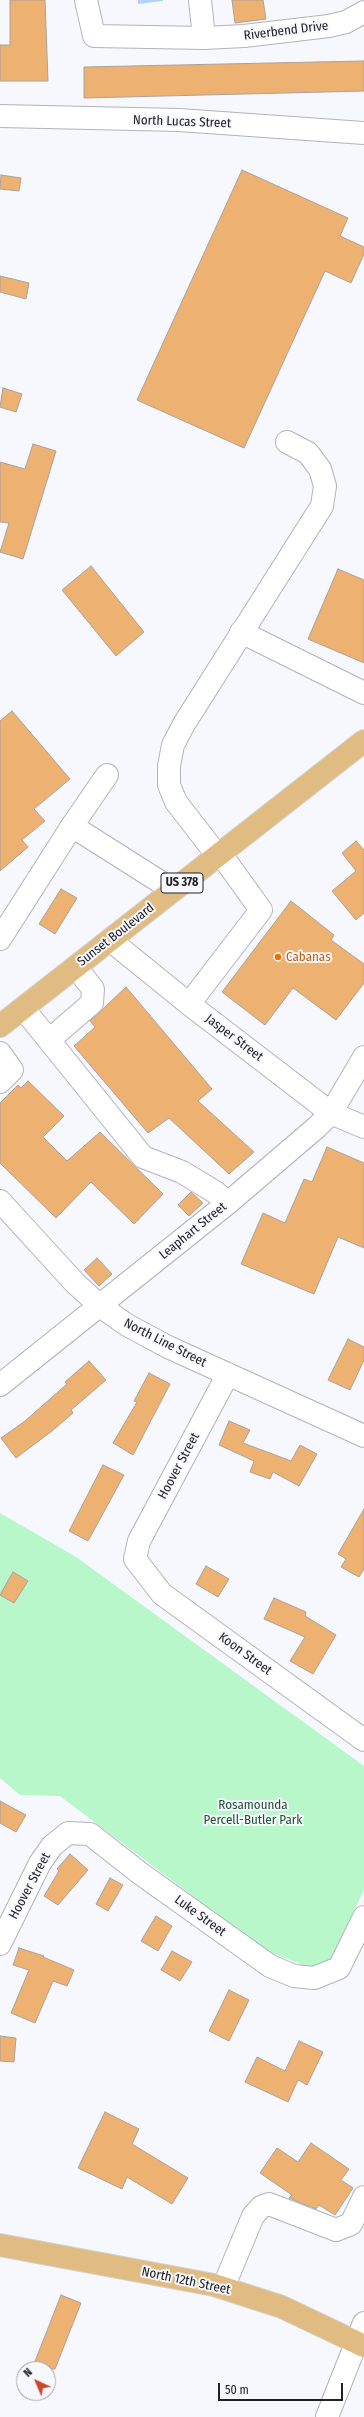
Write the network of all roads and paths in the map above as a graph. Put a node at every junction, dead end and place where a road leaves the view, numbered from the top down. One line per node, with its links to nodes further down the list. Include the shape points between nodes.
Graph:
1 (86, 0): 4 (street, Riverbend Drive, via 94,36)
2 (200, 0): 4 (street)
3 (364, 12): 4 (street, Riverbend Drive, via 346,22 329,26)
4 (204, 38)
5 (0, 116): 6 (street, North Lucas Street, via 179,120)
6 (364, 133)
7 (287, 442): 8 (street, via 308,453 320,468 325,486 322,506)
8 (241, 632): 9 (street); 13 (street, via 184,724 173,745 169,766 169,785 176,802)
9 (364, 693)
10 (364, 741): 13 (main road, Sunset Boulevard / US 378)
11 (107, 775): 12 (street)
12 (72, 826): 14 (street); 15 (street)
13 (219, 854): 14 (main road, Sunset Boulevard / US 378); 18 (street, via 261,910)
14 (173, 890): 16 (main road, Sunset Boulevard / US 378)
15 (0, 939)
16 (110, 940): 17 (main road, Sunset Boulevard / US 378); 18 (street, Jasper Street)
17 (76, 967): 19 (main road, Sunset Boulevard / US 378); 21 (street, via 93,989 92,1003)
18 (189, 1004): 25 (street, Jasper Street)
19 (23, 1008): 20 (main road, Sunset Boulevard / US 378); 21 (street)
20 (0, 1026)
21 (49, 1040): 28 (street, via 143,1157 182,1172 216,1192)
22 (0, 1053): 24 (street, via 12,1070)
23 (364, 1057): 25 (street, Leaphart Street)
24 (0, 1082)
25 (331, 1113): 26 (street, Jasper Street); 28 (street, Leaphart Street)
26 (364, 1127)
27 (0, 1201): 29 (street, North Line Street, via 75,1283)
28 (228, 1203): 29 (street, Leaphart Street)
29 (100, 1306): 30 (street, North Line Street, via 168,1347); 31 (street, Leaphart Street)
30 (228, 1374): 32 (street, North Line Street); 33 (street, Hoover Street, via 139,1541)
31 (0, 1385)
32 (364, 1436)
33 (135, 1559): 34 (street, Koon Street, via 162,1594)
34 (364, 1740)
35 (68, 1833): 36 (street, Luke Street, via 90,1834 141,1874 270,1966 294,1976 314,1978 339,1968); 37 (street, Hoover Street, via 52,1846 40,1863)
36 (364, 1917)
37 (0, 1944)
38 (364, 2197): 40 (street, via 351,2224 336,2230 269,2204 262,2207 253,2216)
39 (0, 2245): 40 (main road, North 12th Street)
40 (223, 2288): 41 (main road, North 12th Street)
41 (361, 2337): 42 (street)
42 (327, 2417)

